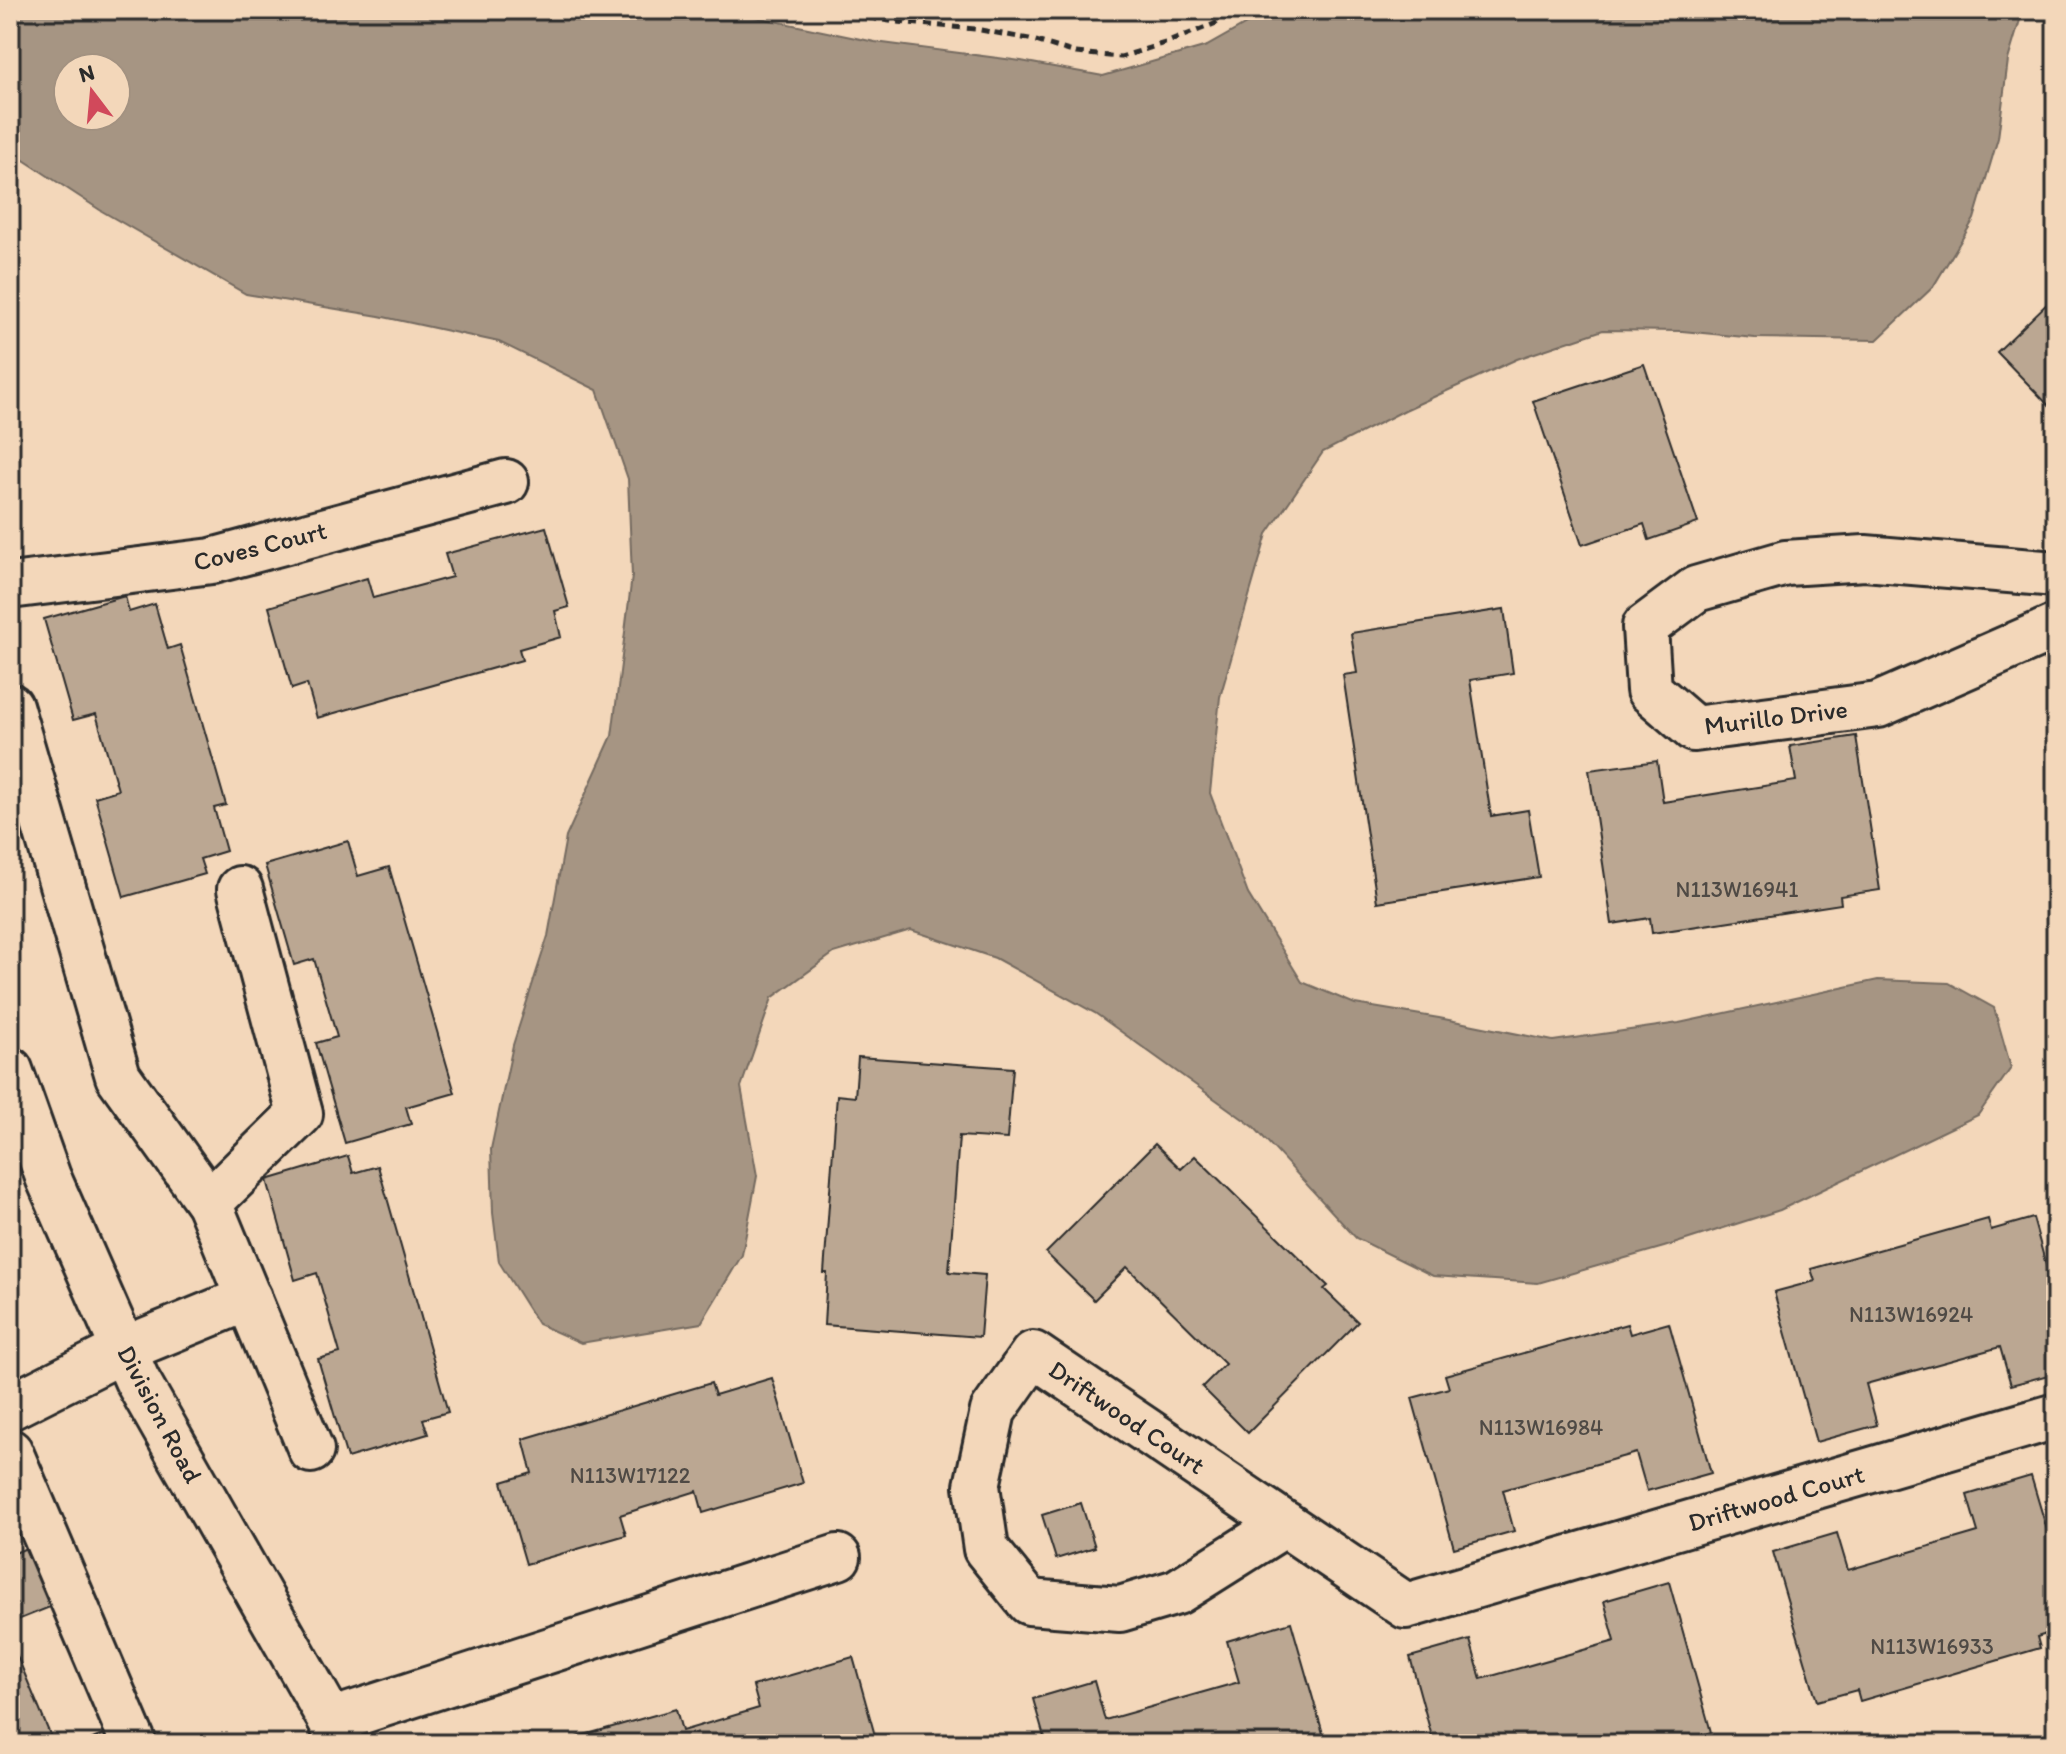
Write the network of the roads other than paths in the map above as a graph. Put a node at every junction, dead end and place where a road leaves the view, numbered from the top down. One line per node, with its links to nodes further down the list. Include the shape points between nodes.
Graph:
1 (506, 482): 3 (street, Coves Court, via 212,561)
2 (2056, 574): 4 (street, Murillo Drive, via 1865,558 1771,567 1696,589 1645,627 1649,690 1694,729 1878,705)
3 (10, 586)
4 (2056, 627)
5 (10, 706): 8 (street, via 118,1076)
6 (240, 889): 8 (street, via 300,1114)
7 (10, 1070): 10 (street, Division Road, via 48,1177)
8 (209, 1203): 9 (street)
9 (249, 1298): 10 (street); 13 (street)
10 (125, 1349): 11 (street); 17 (street, Division Road, via 137,1380)
11 (10, 1407)
12 (2056, 1416): 15 (street, Driftwood Court, via 1406,1606)
13 (311, 1450)
14 (10, 1452): 18 (street)
15 (1285, 1524): 15 (street, Driftwood Court, via 1033,1354 993,1411 977,1486 986,1549 1029,1602 1120,1609 1177,1592)
16 (838, 1557): 17 (street)
17 (336, 1732)
18 (134, 1744)

